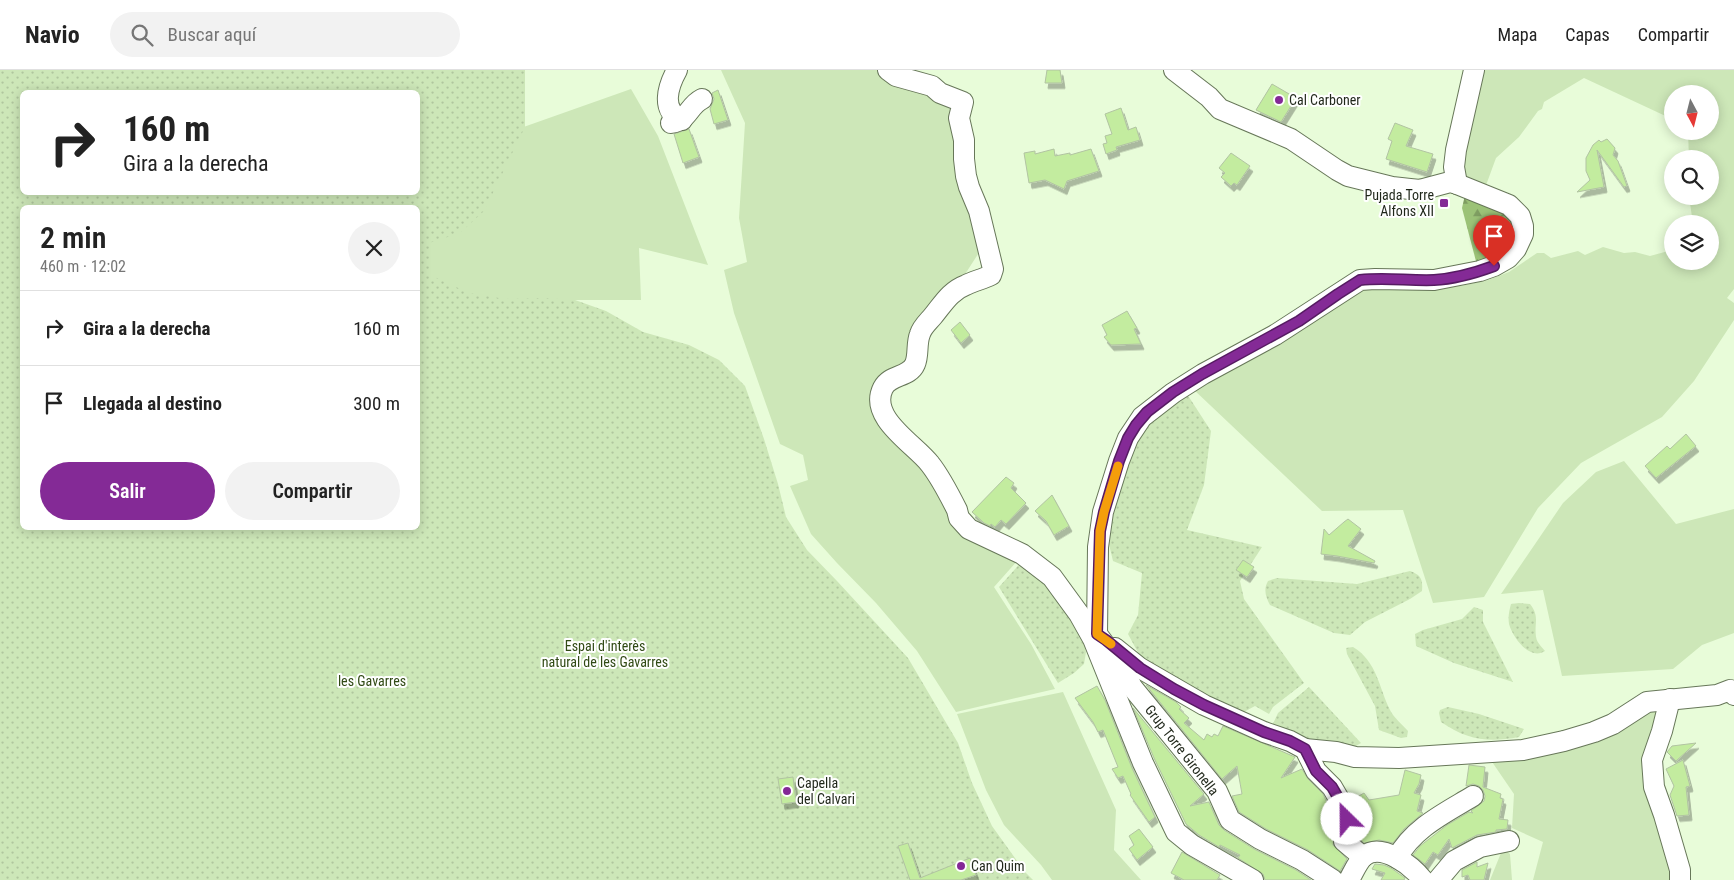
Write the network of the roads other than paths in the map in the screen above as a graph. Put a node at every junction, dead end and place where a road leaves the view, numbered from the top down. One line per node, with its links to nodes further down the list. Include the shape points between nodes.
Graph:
1 (677, 70): 6 (street, via 670,85 668,106 671,113)
2 (888, 70): 9 (street, via 896,76 932,86 940,93 963,102 959,118 966,176 979,211 993,269 990,275 960,288 942,303 920,332 913,368 892,378 883,387 880,396 882,406 891,426 935,470 962,522 974,532 1022,554 1045,571)
3 (1174, 70): 8 (street, via 1220,109 1290,139 1348,176 1410,190 1450,182)
4 (1474, 70): 8 (street, via 1454,162)
5 (702, 99): 6 (street)
6 (682, 120): 7 (street)
7 (662, 123)
8 (1457, 184): 9 (street, via 1509,205 1520,216 1523,234 1508,258 1480,271 1434,280 1360,280 1283,330 1180,388 1147,412 1136,425 1119,461 1100,531)
9 (1095, 637): 12 (street, Grup Torre Gironella, via 1106,640 1140,668 1204,705); 17 (street, Grup Torre Gironella, via 1143,763 1176,832 1192,845); 18 (street, Grup Torre Gironella, via 1217,791 1230,820)
10 (1732, 693): 11 (street, Grup Torre Gironella)
11 (1670, 699): 12 (street, Grup Torre Gironella, via 1648,702 1594,732 1522,750 1399,758 1355,757); 22 (street, via 1652,760 1654,787 1680,870)
12 (1305, 749): 15 (street, via 1316,771 1339,799 1347,819 1344,841)
13 (1473, 796): 16 (street, via 1427,824 1404,845)
14 (1509, 841): 21 (street, via 1480,847 1454,861)
15 (1362, 857): 16 (street, via 1370,853 1386,853); 19 (street)
16 (1397, 858): 20 (street)
17 (1253, 880)
18 (1333, 880)
19 (1349, 880)
20 (1423, 880)
21 (1438, 880)
22 (1680, 880)

